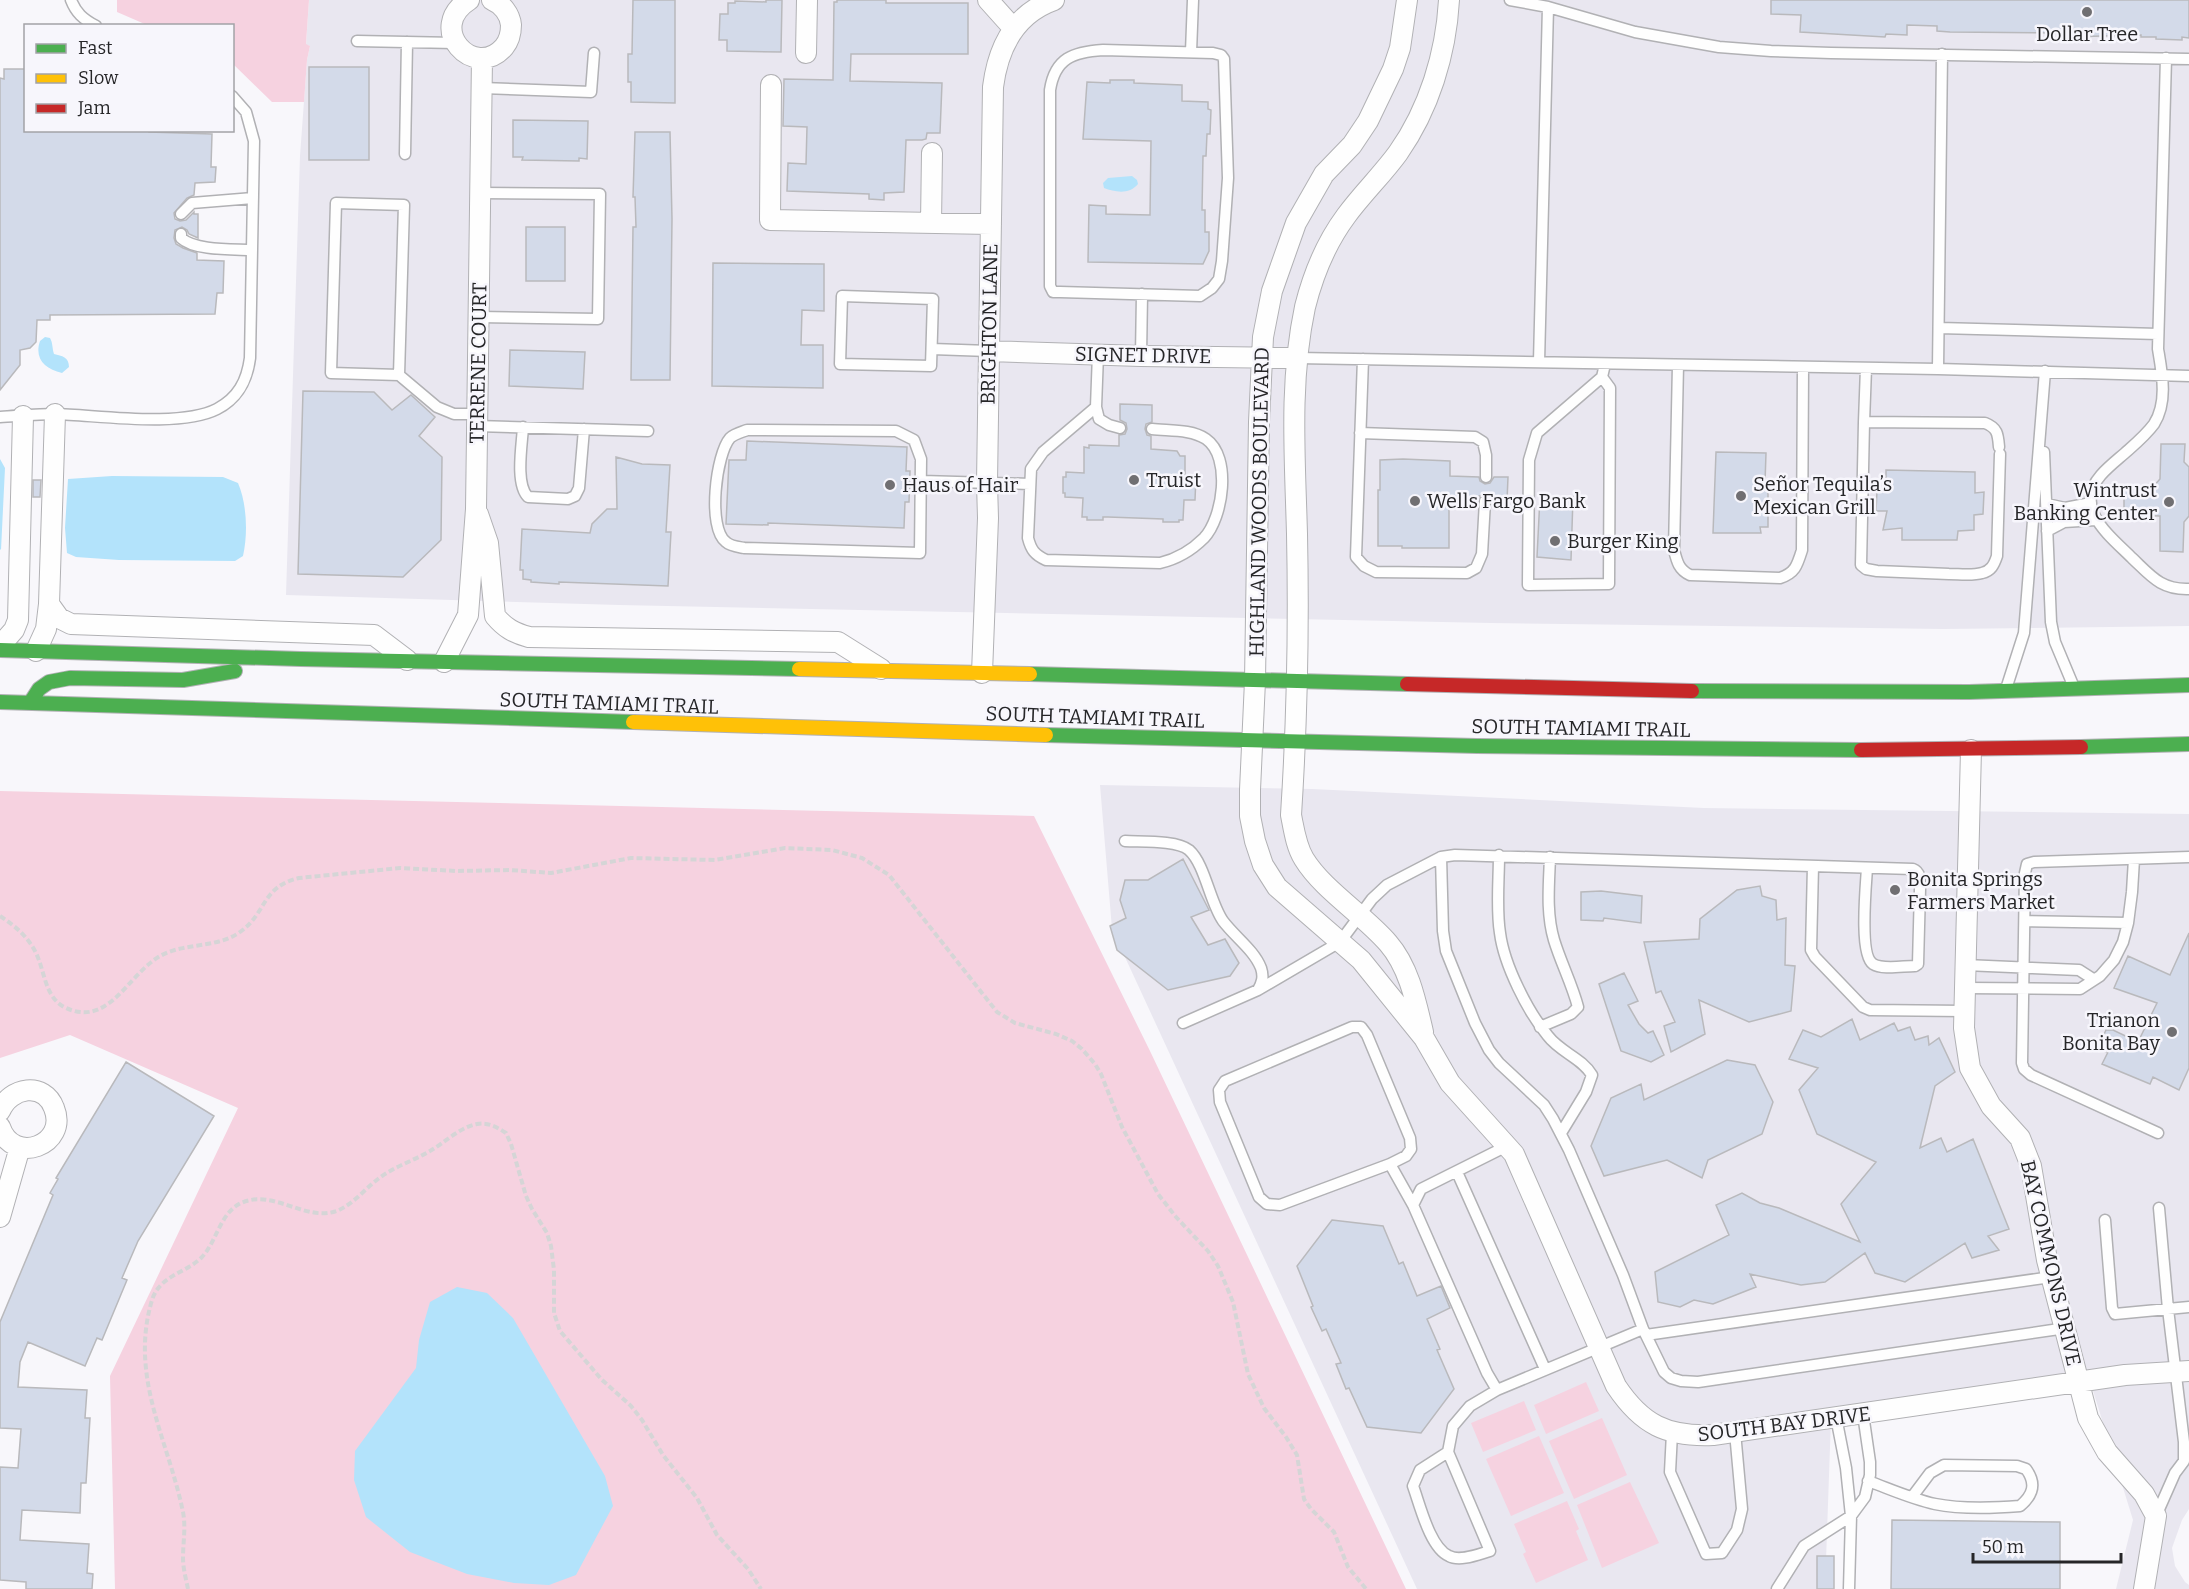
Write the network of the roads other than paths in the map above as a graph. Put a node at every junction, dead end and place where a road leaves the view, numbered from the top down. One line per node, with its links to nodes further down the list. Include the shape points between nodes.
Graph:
1 (71, 0): 12 (lane, via 75,10)
2 (807, 0): 19 (street)
3 (988, 0): 13 (street)
4 (1054, 0): 13 (street, BRIGHTON LANE, via 1029,13)
5 (1193, 0): 18 (lane)
6 (1407, 0): 44 (street, HIGHLAND WOODS BOULEVARD, via 1400,48 1382,95 1352,144 1324,174 1296,223 1272,291)
7 (1449, 0): 45 (street, HIGHLAND WOODS BOULEVARD, via 1442,53 1421,114 1399,152 1345,217 1322,257 1305,308)
8 (1515, 0): 11 (lane)
9 (463, 2): 16 (street, via 452,18)
10 (501, 2): 21 (street, via 511,24 507,43 492,56)
11 (1548, 7): 20 (lane, via 1635,32 1719,47); 47 (lane)
12 (92, 24)
13 (1014, 28): 33 (street, BRIGHTON LANE, via 1002,46 993,87)
14 (357, 41): 15 (lane)
15 (407, 42): 16 (lane); 28 (lane)
16 (455, 43): 21 (street, via 467,54)
17 (594, 52): 25 (lane, via 591,92)
18 (1191, 52): 36 (lane, via 1213,53 1224,59 1228,178 1219,279 1200,296); 36 (lane, via 1083,51 1064,60 1052,77 1050,286 1053,292)
19 (806, 53)
20 (1942, 54): 22 (lane); 38 (lane)
21 (482, 58): 25 (street, TERRENE COURT)
22 (2166, 58): 23 (lane); 39 (lane)
23 (2189, 59)
24 (771, 85): 32 (street, via 770,220)
25 (482, 88): 29 (street, TERRENE COURT)
26 (234, 98): 30 (lane, via 246,111 254,141)
27 (932, 153): 32 (street)
28 (405, 154)
29 (481, 194): 37 (street, TERRENE COURT); 37 (lane, via 600,194 598,319)
30 (253, 198): 31 (lane, via 192,203); 35 (lane)
31 (182, 214)
32 (931, 223): 33 (street)
33 (991, 224): 41 (street, BRIGHTON LANE)
34 (181, 234): 35 (lane, via 187,243 196,246)
35 (252, 250): 59 (lane, via 248,375 230,401 199,416 174,418)
36 (1142, 294): 43 (lane)
37 (479, 317): 63 (street, TERRENE COURT)
38 (1939, 328): 39 (lane); 52 (lane)
39 (2158, 334): 55 (lane)
40 (932, 349): 40 (lane, via 931,366 840,364 842,296 933,299); 41 (lane)
41 (988, 351): 42 (street, SIGNET DRIVE); 73 (street, BRIGHTON LANE)
42 (1098, 354): 43 (street, SIGNET DRIVE); 58 (lane)
43 (1141, 356): 44 (street, SIGNET DRIVE)
44 (1262, 357): 45 (street, SIGNET DRIVE); 91 (street, HIGHLAND WOODS BOULEVARD)
45 (1297, 358): 46 (lane); 92 (street, HIGHLAND WOODS BOULEVARD)
46 (1363, 359): 47 (lane); 70 (lane)
47 (1539, 362): 48 (lane)
48 (1605, 363): 49 (lane); 57 (lane)
49 (1678, 365): 50 (lane); 50 (lane, via 1674,550 1677,562 1690,575 1780,578 1796,569 1802,550)
50 (1803, 367): 51 (lane)
51 (1866, 368): 52 (lane); 64 (lane)
52 (1938, 369): 53 (lane)
53 (2045, 372): 55 (lane); 62 (lane)
54 (399, 375): 54 (lane, via 404,205 336,204 331,373); 63 (lane, via 438,407)
55 (2163, 375): 56 (lane); 76 (lane, via 2159,413 2153,425 2099,476)
56 (2189, 376)
57 (1602, 377): 57 (lane, via 1537,433 1533,441 1529,460 1528,585 1609,584 1610,388)
58 (1096, 407): 66 (lane, via 1099,419); 74 (lane, via 1043,452 1031,469)
59 (55, 414): 60 (lane); 82 (street)
60 (23, 416): 61 (lane); 83 (street, via 18,620)
61 (0, 417)
62 (2041, 419): 77 (lane); 95 (lane, via 2024,633)
63 (477, 420): 65 (lane); 78 (street, TERRENE COURT)
64 (1864, 422): 64 (lane, via 1861,565 1877,571 1974,574 1990,569 1997,556 1998,432 1985,423)
65 (523, 427): 67 (lane); 67 (lane, via 523,492 528,497 548,498 575,496)
66 (1119, 428)
67 (584, 429): 69 (lane)
68 (1152, 429): 74 (lane, via 1202,437 1209,441 1222,469 1222,495 1206,536 1173,560 1046,560 1036,555 1028,538)
69 (648, 431)
70 (1360, 434): 71 (lane, via 1475,437 1483,442); 75 (lane, via 1356,557 1364,566 1376,572 1467,573 1476,568 1482,554)
71 (1486, 477)
72 (922, 481): 72 (lane, via 920,553 744,548 726,543 715,515 724,448 732,436 747,430 896,431 914,440 921,459); 73 (lane)
73 (987, 483): 74 (lane); 90 (street, BRIGHTON LANE)
74 (1030, 484)
75 (1485, 501)
76 (2091, 503): 77 (lane, via 2065,508); 79 (lane)
77 (2047, 504): 80 (lane)
78 (476, 509): 88 (street, TERRENE COURT, via 468,615); 89 (street, via 488,543 495,615 513,632 529,637 838,642)
79 (2096, 520): 80 (lane, via 2064,522); 81 (lane, via 2161,584)
80 (2047, 531): 94 (lane, via 2055,642)
81 (2189, 589)
82 (49, 604): 84 (street, via 46,629); 87 (street, via 59,618 70,624 374,635)
83 (0, 648): 84 (main road, SOUTH TAMIAMI TRAIL)
84 (36, 651): 85 (main road, SOUTH TAMIAMI TRAIL); 86 (main road)
85 (301, 660): 87 (main road, SOUTH TAMIAMI TRAIL); 97 (main road, via 183,680 70,678 49,682)
86 (17, 662)
87 (410, 662): 88 (main road, SOUTH TAMIAMI TRAIL)
88 (444, 662): 89 (main road, SOUTH TAMIAMI TRAIL)
89 (885, 671): 90 (main road, SOUTH TAMIAMI TRAIL)
90 (982, 673): 91 (main road, SOUTH TAMIAMI TRAIL)
91 (1255, 681): 92 (main road, SOUTH TAMIAMI TRAIL); 98 (street, SOUTH BAY DRIVE)
92 (1296, 682): 95 (main road, SOUTH TAMIAMI TRAIL, via 1664,691); 99 (street, SOUTH BAY DRIVE)
93 (2189, 685): 94 (main road, SOUTH TAMIAMI TRAIL)
94 (2074, 690): 95 (main road, SOUTH TAMIAMI TRAIL)
95 (2005, 691)
96 (0, 702): 97 (main road, SOUTH TAMIAMI TRAIL)
97 (30, 703): 98 (main road, SOUTH TAMIAMI TRAIL)
98 (1252, 741): 99 (main road, SOUTH TAMIAMI TRAIL); 113 (street, SOUTH BAY DRIVE, via 1250,816 1263,866 1277,887)
99 (1295, 742): 101 (main road, SOUTH TAMIAMI TRAIL, via 1675,750); 110 (street, SOUTH BAY DRIVE, via 1291,815 1295,838 1304,859 1318,876)
100 (2189, 744): 101 (main road, SOUTH TAMIAMI TRAIL)
101 (1971, 750): 114 (street, BAY COMMONS DRIVE)
102 (1125, 841): 119 (lane, via 1177,844 1188,849 1196,858 1222,920 1261,968 1263,981)
103 (1499, 855): 104 (lane); 105 (lane); 122 (lane, via 1499,932 1505,954)
104 (1441, 857): 110 (lane, via 1387,885); 127 (lane, via 1446,951 1463,996 1489,1050 1544,1105)
105 (1550, 857): 108 (lane); 122 (lane, via 1550,922 1578,1007)
106 (2189, 857): 107 (lane)
107 (2133, 859): 111 (lane, via 2027,864); 112 (lane)
108 (1813, 866): 109 (lane); 120 (lane, via 1811,950 1863,1006 1870,1010)
109 (1867, 868): 109 (lane, via 1916,870 1920,889 1918,964 1876,966 1869,960 1865,945)
110 (1361, 915): 113 (lane); 123 (street, SOUTH BAY DRIVE, via 1390,945 1403,969 1415,997)
111 (2025, 921): 112 (lane); 115 (lane)
112 (2128, 923): 116 (lane, via 2114,960)
113 (1340, 942): 119 (lane); 123 (street, SOUTH BAY DRIVE, via 1361,960)
114 (1965, 965): 115 (lane); 117 (street, BAY COMMONS DRIVE)
115 (2024, 966): 116 (lane, via 2079,970); 118 (lane)
116 (2093, 979): 118 (lane, via 2080,989)
117 (1965, 988): 118 (lane); 120 (street, BAY COMMONS DRIVE)
118 (2024, 988): 126 (lane, via 2024,1069)
119 (1258, 990): 121 (lane)
120 (1964, 1011): 136 (street, BAY COMMONS DRIVE, via 1970,1068 1990,1106 2020,1138 2031,1166)
121 (1183, 1023)
122 (1540, 1028): 127 (lane, via 1592,1075)
123 (1424, 1038): 128 (street, SOUTH BAY DRIVE, via 1450,1083)
124 (0, 1111): 129 (street, via 10,1096 30,1090 40,1092 55,1108 57,1121 49,1139 36,1147)
125 (0, 1127): 129 (street, via 11,1143)
126 (2158, 1132)
127 (1561, 1133): 140 (lane)
128 (1507, 1146): 131 (lane); 141 (street, SOUTH BAY DRIVE, via 1525,1175)
129 (20, 1147): 134 (street)
130 (1390, 1164): 130 (lane, via 1280,1205 1267,1204 1259,1197 1220,1102 1219,1090 1226,1081 1352,1027 1361,1027 1410,1138 1412,1149); 132 (lane)
131 (1457, 1172): 132 (lane, via 1421,1189); 142 (lane)
132 (1413, 1205): 145 (lane)
133 (2159, 1208): 138 (lane)
134 (0, 1217)
135 (2105, 1220): 138 (lane, via 2115,1314)
136 (2051, 1277): 139 (street, BAY COMMONS DRIVE); 140 (lane)
137 (2189, 1307): 138 (lane)
138 (2168, 1309): 143 (lane)
139 (2066, 1328): 140 (lane, via 1691,1383 1671,1378 1664,1371); 144 (street, BAY COMMONS DRIVE)
140 (1645, 1332): 141 (lane)
141 (1599, 1346): 142 (lane); 148 (street, SOUTH BAY DRIVE, via 1629,1405 1647,1421)
142 (1545, 1369): 145 (lane)
143 (2182, 1371): 144 (street, SOUTH BAY DRIVE); 154 (lane, via 2184,1461)
144 (2078, 1384): 146 (street, SOUTH BAY DRIVE); 154 (street, BAY COMMONS DRIVE, via 2088,1418 2107,1452 2144,1494)
145 (1497, 1390): 150 (lane, via 1470,1406 1453,1426)
146 (1863, 1414): 147 (street, SOUTH BAY DRIVE); 151 (lane, via 1870,1462)
147 (1836, 1417): 149 (street, SOUTH BAY DRIVE); 153 (lane)
148 (1672, 1432): 149 (street, SOUTH BAY DRIVE, via 1690,1436); 149 (lane, via 1670,1472 1706,1554 1722,1553 1737,1530 1742,1509)
149 (1735, 1432)
150 (1448, 1452): 150 (lane, via 1453,1463 1491,1551 1450,1557 1432,1537 1413,1486 1420,1470)
151 (1868, 1481): 152 (lane); 153 (lane, via 1865,1497)
152 (1912, 1497): 152 (lane, via 1947,1505 2020,1506 2030,1497 2033,1482 2026,1469 2017,1466 1944,1464 1930,1473)
153 (1851, 1516): 156 (lane, via 1804,1546); 157 (lane)
154 (2156, 1516): 155 (street)
155 (2145, 1587)
156 (1778, 1589)
157 (1849, 1589)

